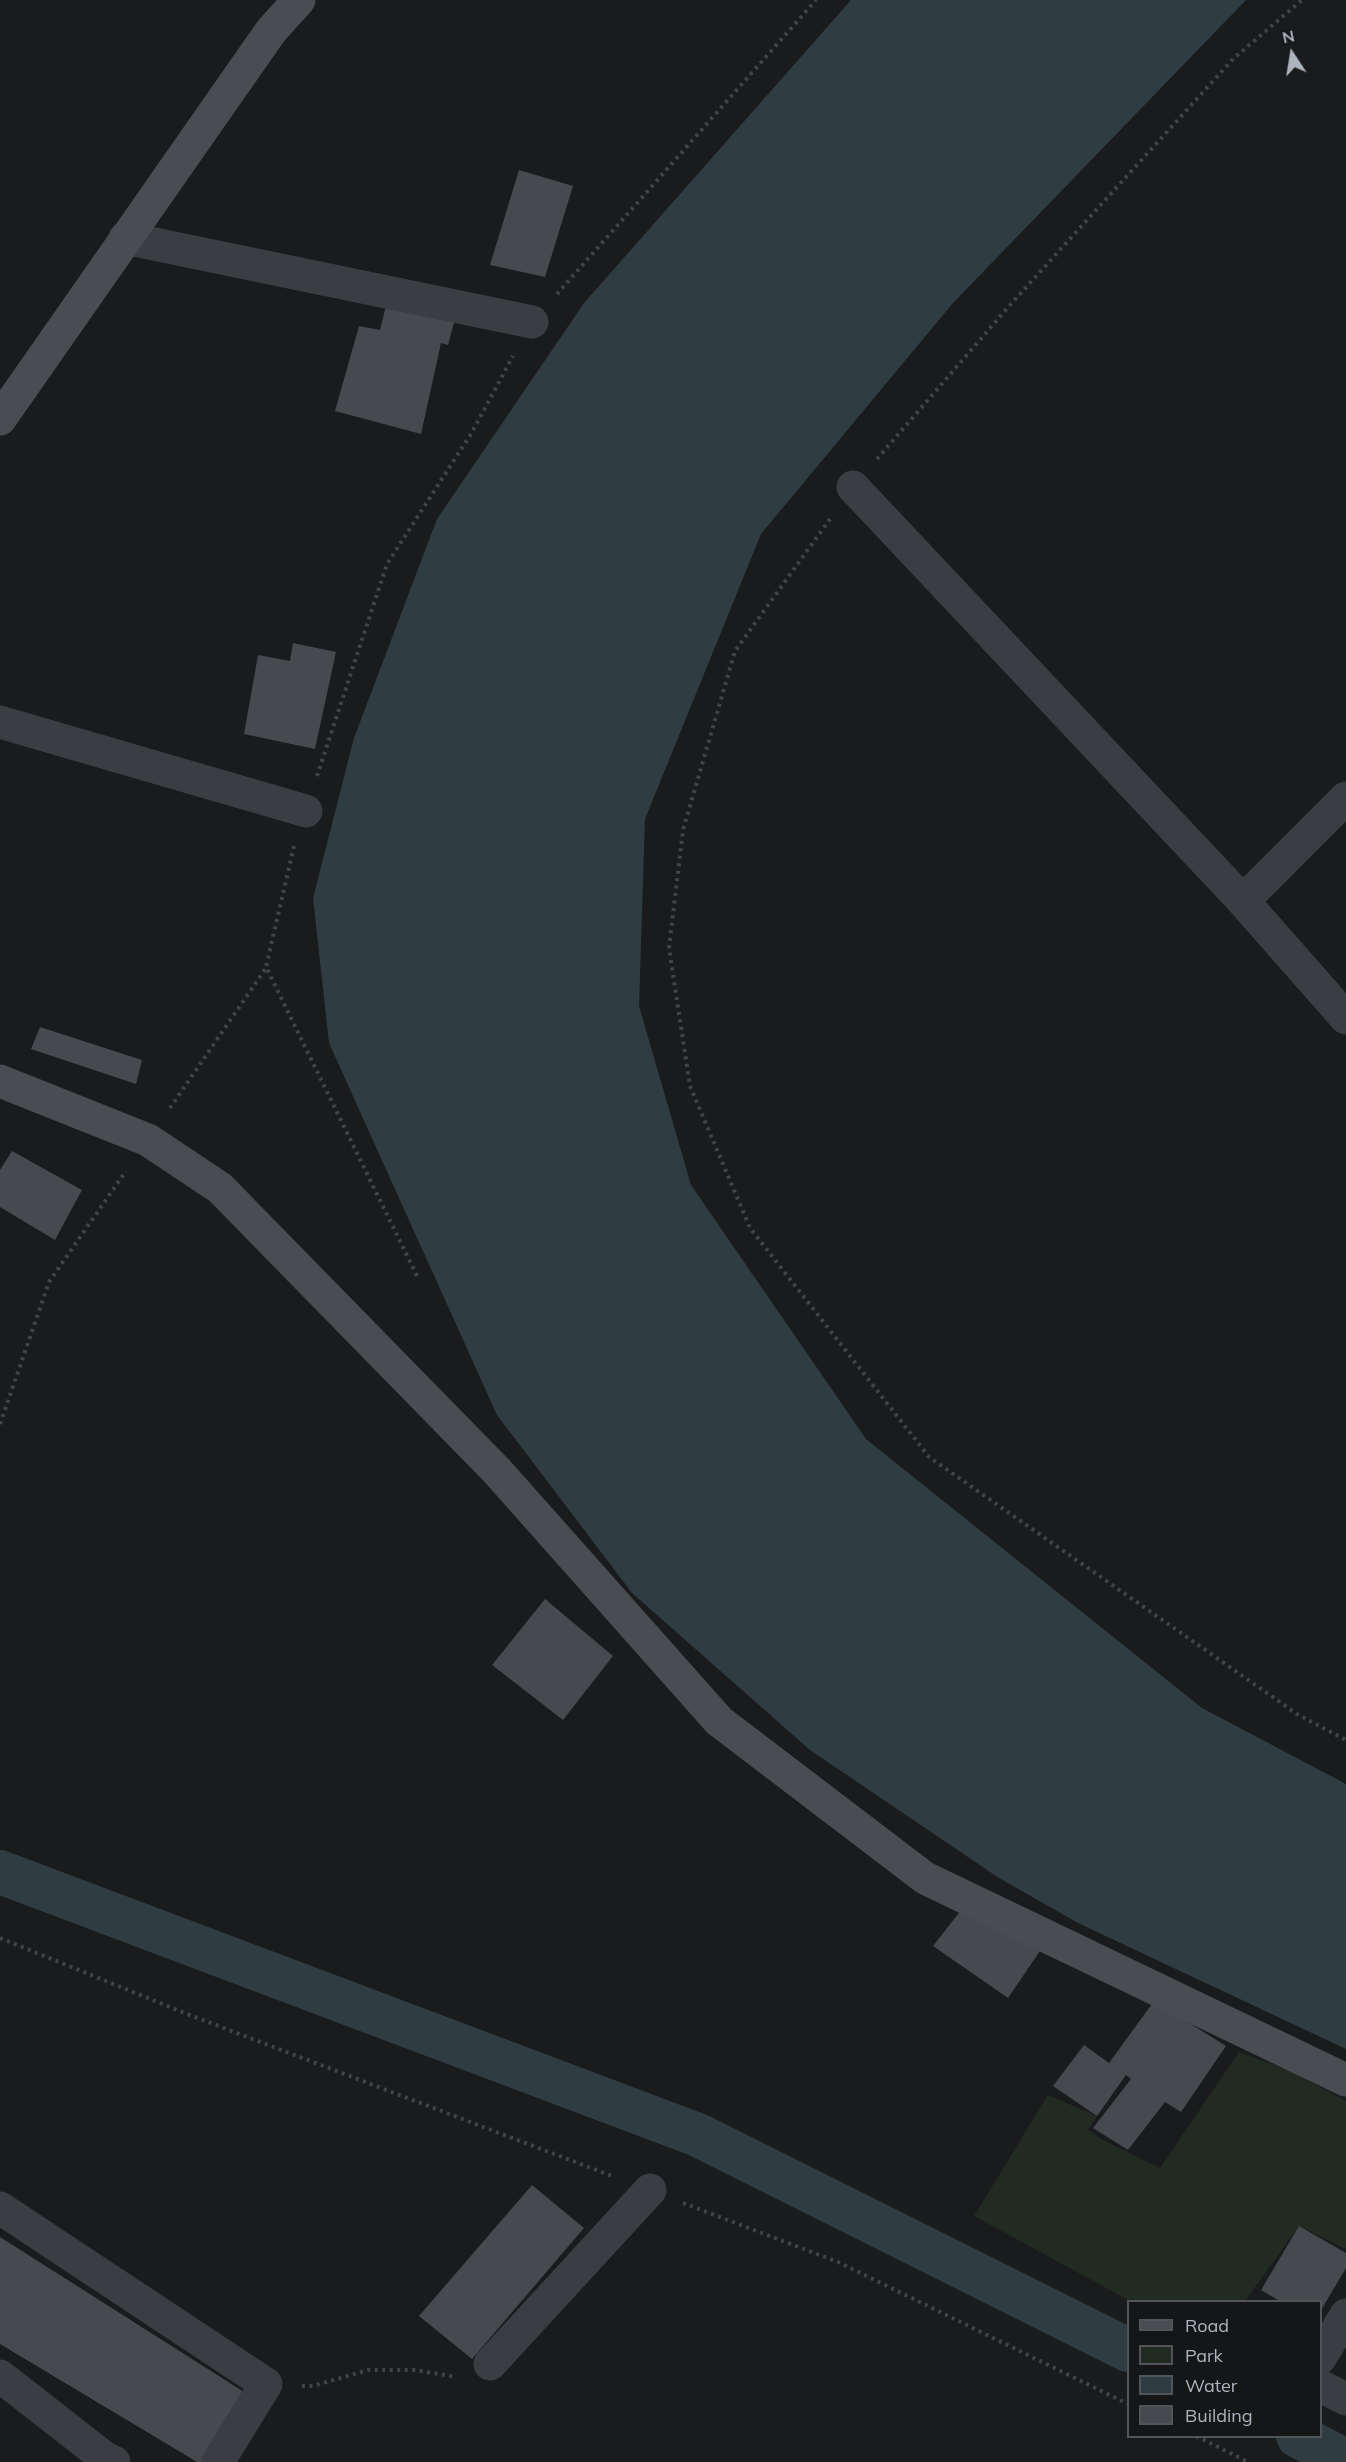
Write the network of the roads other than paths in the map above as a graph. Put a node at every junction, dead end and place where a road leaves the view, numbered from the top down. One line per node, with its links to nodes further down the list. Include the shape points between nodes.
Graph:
1 (299, 0): 2 (street, via 271,31)
2 (125, 238): 3 (street); 4 (street)
3 (532, 322)
4 (0, 419)
5 (853, 487): 9 (street)
6 (0, 722): 8 (street)
7 (1346, 798): 9 (street)
8 (306, 811)
9 (1243, 901): 10 (street)
10 (1346, 1018)
11 (0, 1081): 12 (street, via 148,1140 220,1188 497,1471 720,1721 926,1878)
12 (1346, 2080)
13 (650, 2190): 17 (street)
14 (0, 2208): 22 (street, via 266,2384)
15 (1346, 2315): 16 (street)
16 (1322, 2355)
17 (490, 2364)
18 (0, 2376): 21 (street)
19 (1322, 2386): 20 (street)
20 (1346, 2399)
21 (114, 2462)
22 (218, 2462)

